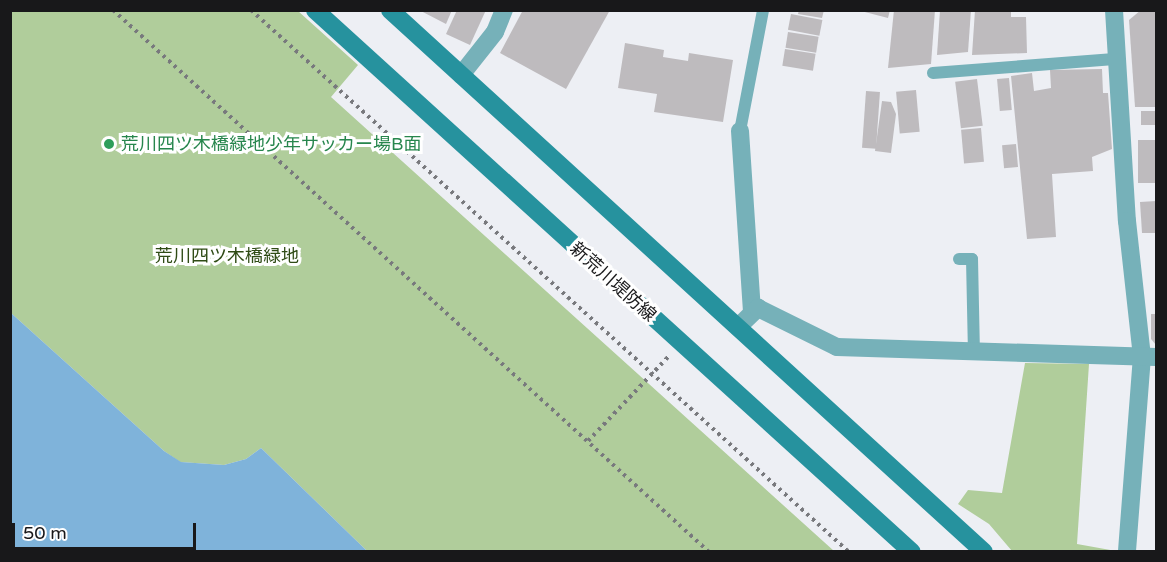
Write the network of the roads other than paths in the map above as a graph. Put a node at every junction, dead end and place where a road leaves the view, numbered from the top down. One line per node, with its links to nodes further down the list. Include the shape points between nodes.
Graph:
1 (315, 10): 15 (main road, 新荒川堤防線)
2 (390, 10): 8 (main road)
3 (504, 10): 8 (street, via 495,32)
4 (763, 10): 9 (lane)
5 (1114, 10): 6 (street)
6 (1117, 59): 7 (lane); 14 (street, via 1127,221)
7 (933, 72)
8 (461, 75): 12 (main road)
9 (740, 131): 11 (street)
10 (959, 259): 13 (lane, via 972,259)
11 (752, 311): 12 (street); 13 (street, via 758,308 837,346)
12 (738, 327): 16 (main road)
13 (974, 351): 14 (street)
14 (1149, 356): 17 (street)
15 (912, 552)
16 (984, 552)
17 (1127, 552)

